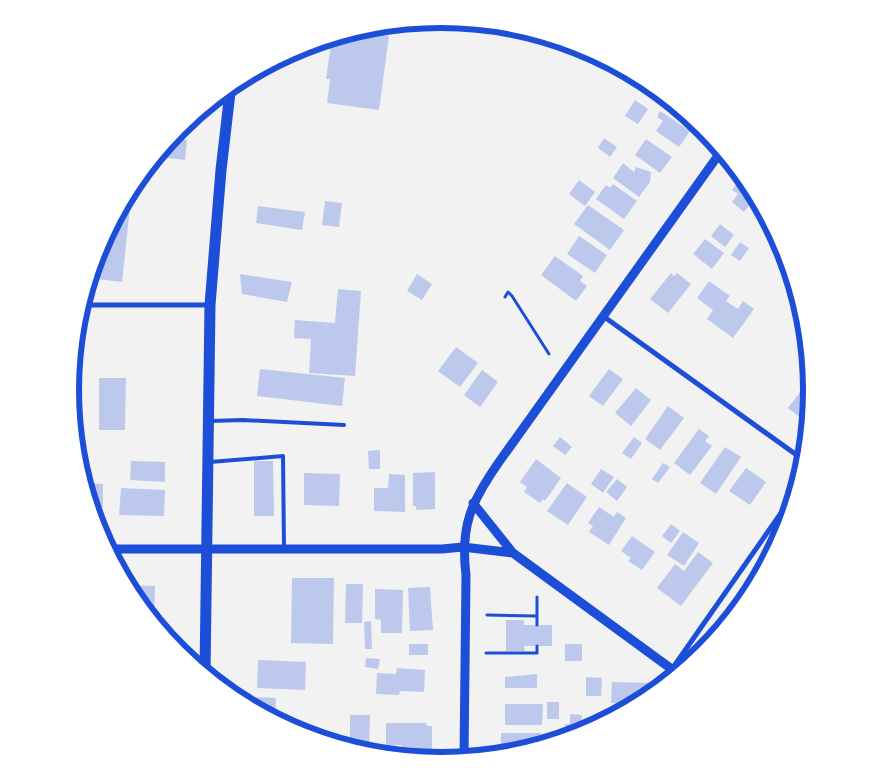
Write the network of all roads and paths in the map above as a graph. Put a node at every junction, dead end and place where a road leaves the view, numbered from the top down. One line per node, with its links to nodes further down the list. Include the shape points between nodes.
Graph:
1 (230, 96): 5 (main road)
2 (717, 156): 6 (street)
3 (505, 298): 7 (path, via 508,292 512,296)
4 (89, 305): 5 (street)
5 (210, 306): 8 (main road)
6 (603, 316): 10 (street); 12 (street)
7 (549, 354)
8 (208, 421): 9 (lane); 11 (main road)
9 (344, 425)
10 (797, 455)
11 (207, 462): 15 (lane, via 283,456); 17 (main road)
12 (473, 503): 14 (street); 18 (street)
13 (781, 514): 25 (street)
14 (463, 546): 15 (street, via 442,549); 18 (street); 28 (street, via 466,575)
15 (284, 548): 17 (street)
16 (116, 549): 17 (street)
17 (206, 550): 26 (main road)
18 (513, 553): 27 (street)
19 (537, 596): 21 (path)
20 (487, 615): 21 (path)
21 (537, 616): 22 (path)
22 (537, 625)
23 (537, 646): 24 (path, via 537,654)
24 (486, 652)
25 (680, 662)
26 (205, 664)
27 (671, 669)
28 (464, 751)

